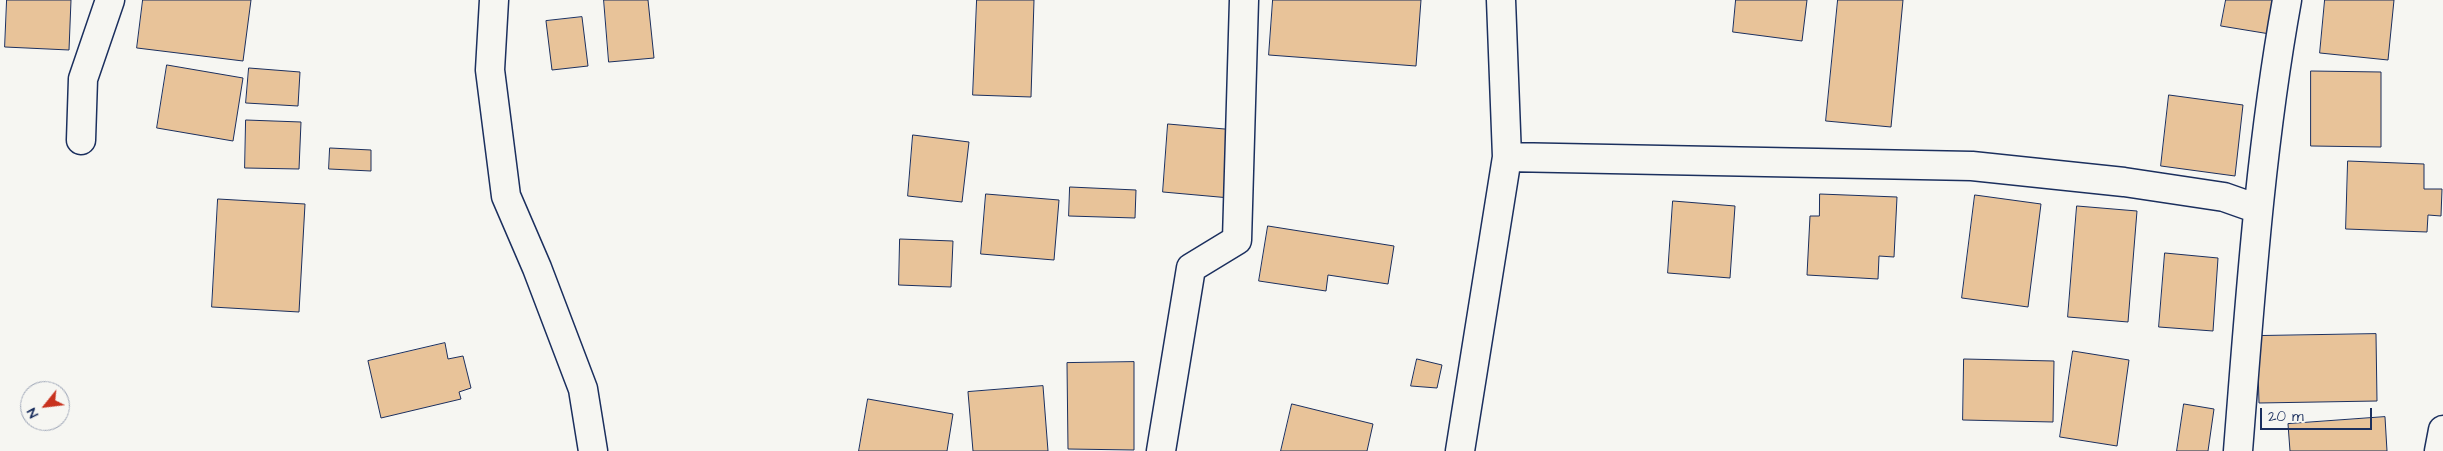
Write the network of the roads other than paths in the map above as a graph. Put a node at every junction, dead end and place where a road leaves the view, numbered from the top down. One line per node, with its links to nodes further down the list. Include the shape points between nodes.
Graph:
1 (110, 0): 6 (street, via 83,79)
2 (494, 0): 10 (street, via 490,70 506,196 583,389)
3 (1244, 0): 11 (street, via 1237,240 1191,268)
4 (1501, 0): 7 (street)
5 (2287, 0): 8 (street, via 2274,72)
6 (81, 140)
7 (1507, 157): 8 (street, via 1972,166 2124,182 2224,197); 12 (street)
8 (2258, 209): 13 (street)
9 (2443, 430): 14 (street)
10 (593, 451)
11 (1161, 451)
12 (1460, 451)
13 (2238, 451)
14 (2439, 451)

